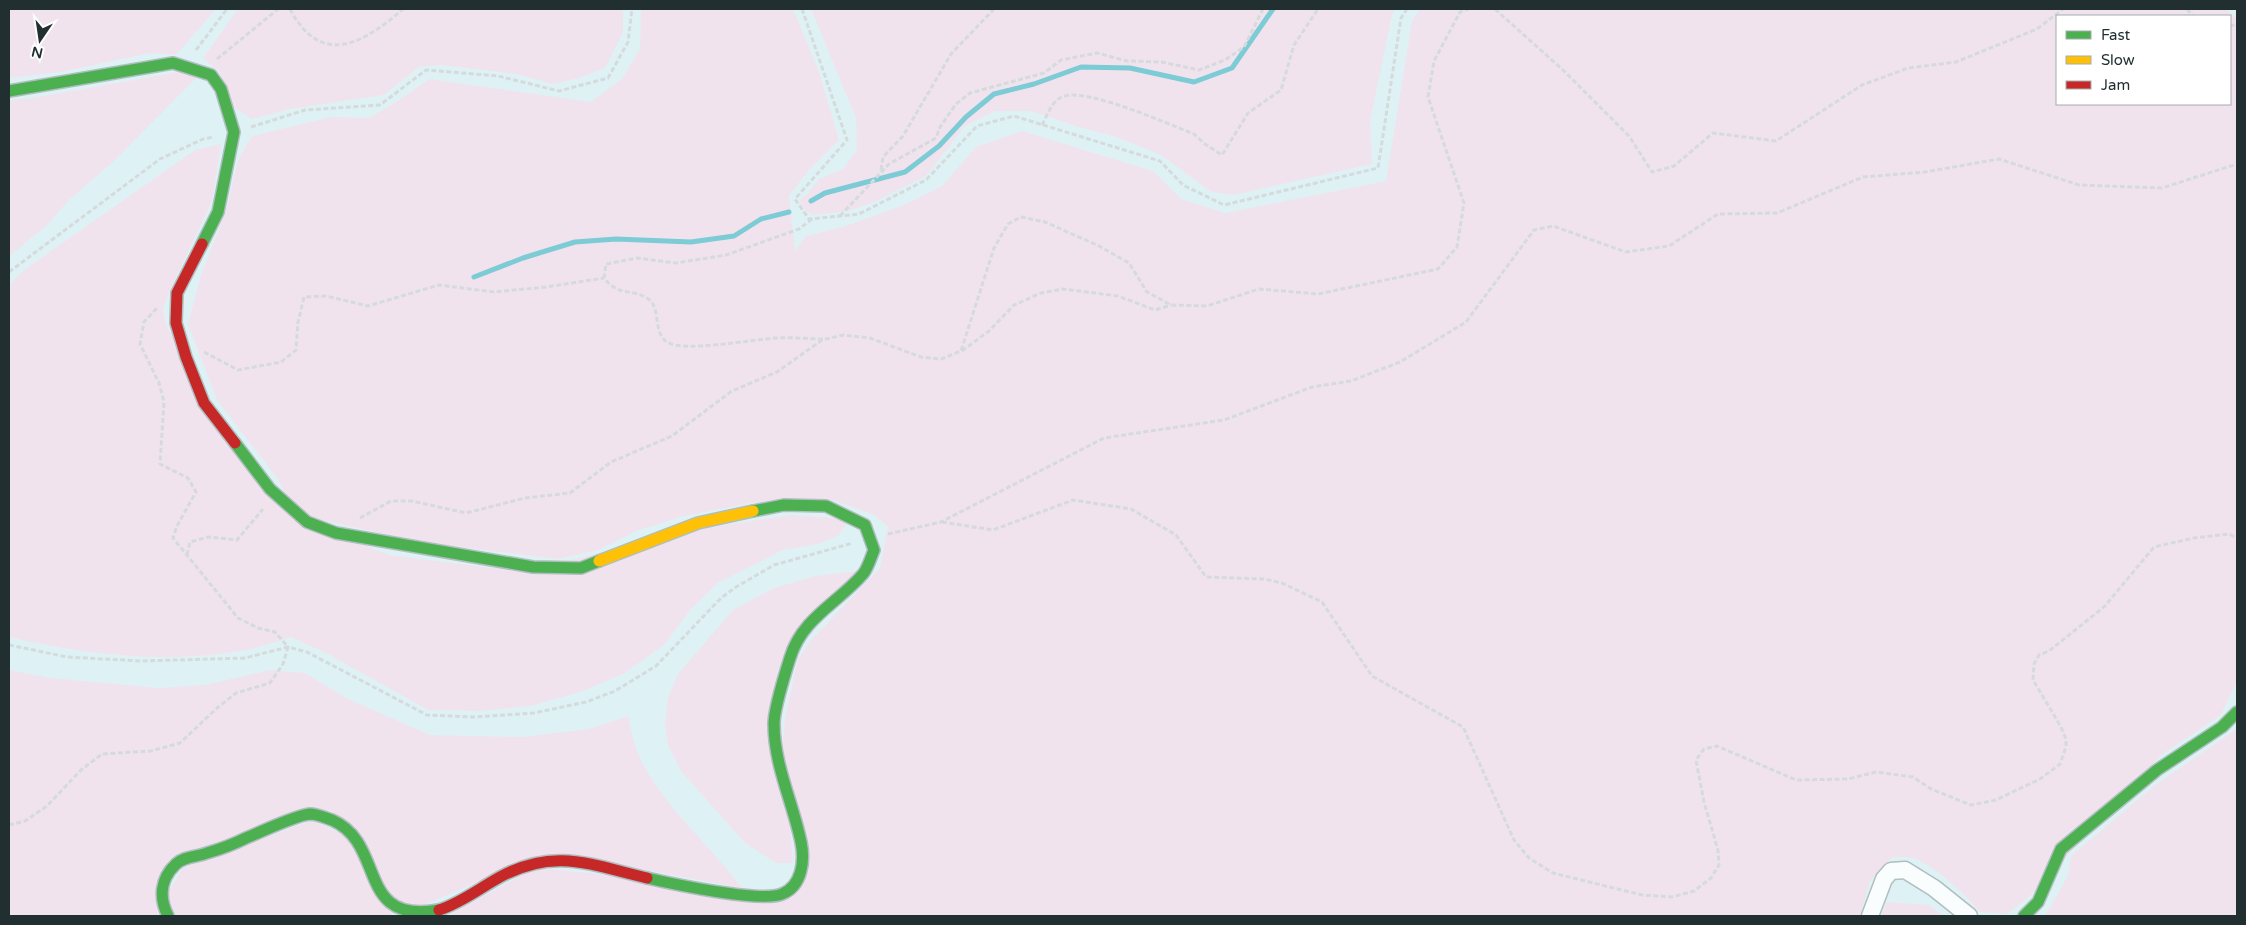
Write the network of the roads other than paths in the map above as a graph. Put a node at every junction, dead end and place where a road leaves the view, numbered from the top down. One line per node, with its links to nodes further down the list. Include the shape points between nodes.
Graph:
1 (9, 91): 3 (street, via 173,63 212,74 222,89 234,132 218,212 177,293 176,323 204,403 276,494 307,522 336,533 552,568 581,568 698,523 784,505 826,506 865,525 874,550 864,573 810,621 790,657 774,723 777,755 803,856 794,887 784,894 740,894 548,859 526,864 442,912 405,914 388,906 376,893 361,849 349,830 328,817 310,814 175,864 162,881 161,904)
2 (2237, 712): 6 (street, via 2222,727 2157,770 2061,849 2038,902)
3 (168, 916)
4 (1870, 916): 5 (street, via 1884,879 1892,871 1905,870)
5 (1970, 916)
6 (2024, 916)

